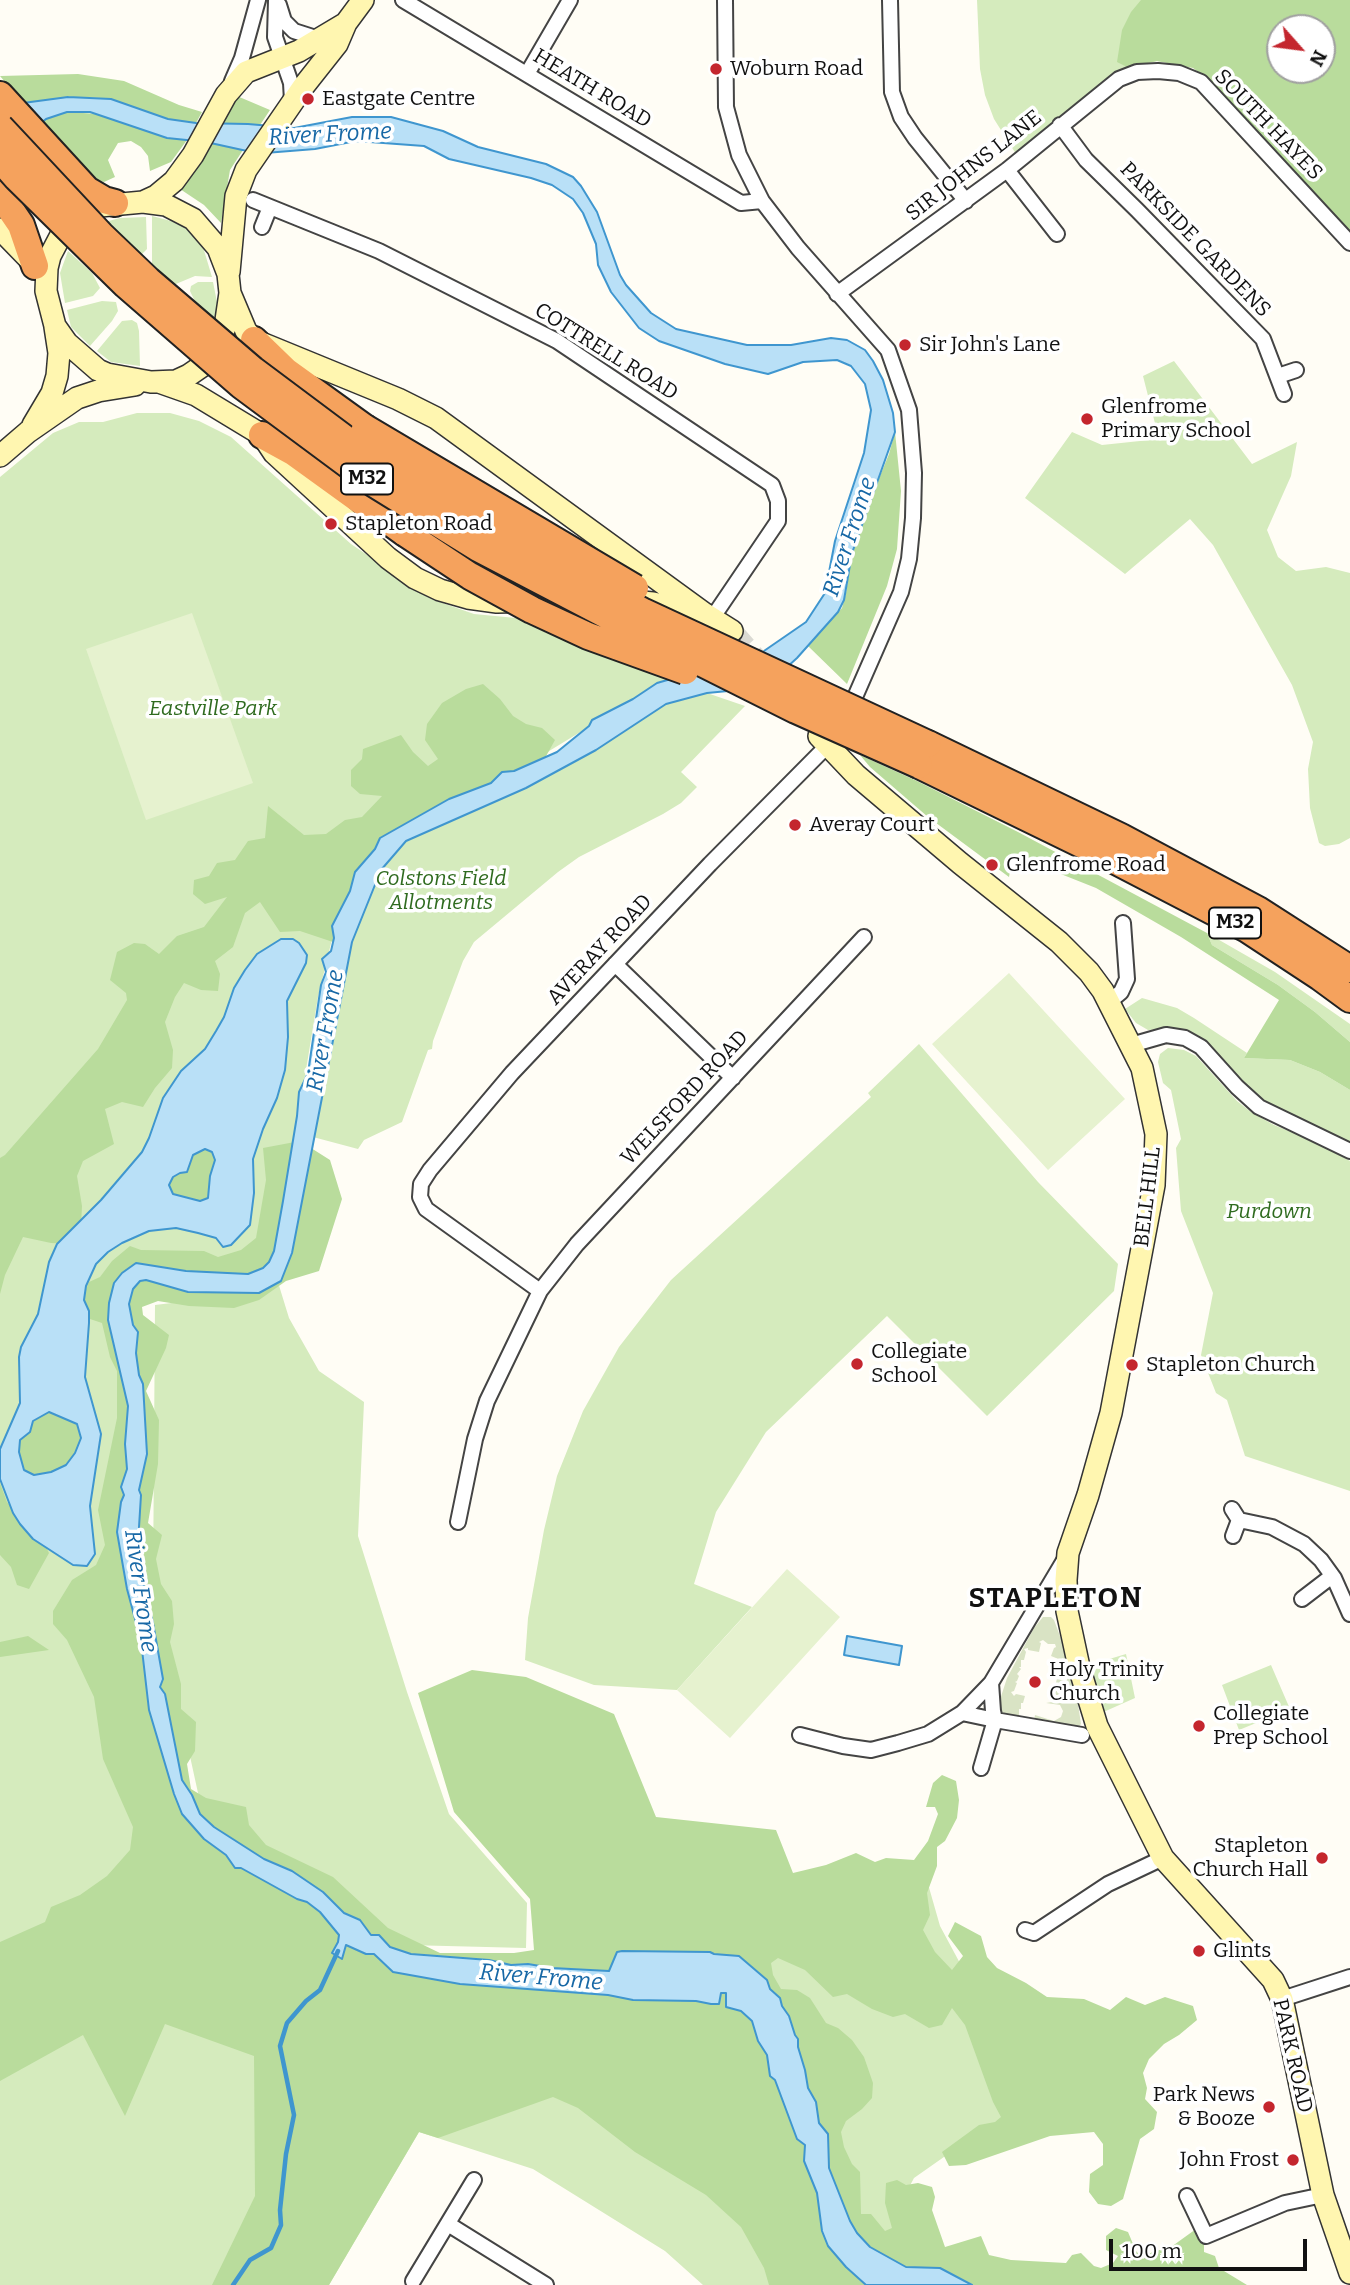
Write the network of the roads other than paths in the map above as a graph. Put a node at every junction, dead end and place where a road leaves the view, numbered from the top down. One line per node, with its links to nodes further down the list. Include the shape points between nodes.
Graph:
1 (258, 0): 14 (street, via 242,58)
2 (277, 0): 9 (street, via 284,21 295,31); 10 (street, via 274,27)
3 (363, 0): 8 (main road)
4 (403, 0): 12 (street, HEATH ROAD)
5 (570, 0): 12 (street)
6 (725, 0): 22 (street, via 726,107 739,155)
7 (890, 0): 23 (street, via 891,92 915,138)
8 (346, 23): 9 (main road); 15 (main road, via 337,44)
9 (319, 39): 10 (main road)
10 (281, 58): 14 (main road, via 246,72); 15 (street, via 291,83)
11 (1137, 72): 16 (street, SIR JOHNS LANE, via 1119,79); 30 (street, SOUTH HAYES, via 1179,73 1201,82)
12 (527, 74): 22 (street, HEATH ROAD, via 741,203)
13 (0, 95): 25 (highway, via 88,190)
14 (223, 101): 24 (main road, via 174,181)
15 (286, 110): 32 (main road, via 241,180)
16 (1060, 125): 19 (street, SIR JOHNS LANE); 38 (street, PARKSIDE GARDENS, via 1086,160 1263,339)
17 (0, 127): 48 (highway, M32, bridge, via 148,280 253,370 380,465 489,531)
18 (0, 159): 48 (highway, M32, bridge, via 126,285 241,385 373,483 490,554 614,619)
19 (1007, 170): 23 (street, SIR JOHNS LANE); 29 (street)
20 (2, 197): 31 (highway, via 21,225)
21 (253, 200): 26 (street, COTTRELL ROAD)
22 (762, 201): 34 (street)
23 (966, 201): 34 (street, SIR JOHNS LANE)
24 (143, 202): 25 (main road); 32 (main road, via 166,205 193,219 218,248)
25 (115, 203): 33 (main road, via 87,212 61,235 47,268)
26 (270, 207): 27 (street); 46 (street, COTTRELL ROAD, via 379,251 557,341 772,485 778,521)
27 (262, 227)
28 (0, 229): 31 (main road)
29 (1057, 234)
30 (1350, 243)
31 (35, 266): 33 (main road)
32 (229, 284): 36 (main road, via 242,324); 39 (main road, via 225,327 212,355 189,375)
33 (46, 291): 35 (main road)
34 (837, 294): 49 (street, via 888,350 909,410 913,518 901,592)
35 (55, 326): 39 (main road, via 98,370); 41 (main road, via 57,376)
36 (254, 340): 44 (main road, via 436,418); 48 (highway, M32, bridge, via 286,371 365,428 605,571)
37 (1296, 370): 38 (street)
38 (1278, 376): 40 (street, PARKSIDE GARDENS)
39 (155, 382): 41 (main road, via 87,394); 42 (main road, via 204,399)
40 (1284, 394)
41 (28, 432): 43 (main road)
42 (262, 435): 45 (main road, via 274,453 388,558 440,590 497,602); 48 (highway, M32, bridge, via 470,576 532,610 577,631)
43 (0, 456)
44 (604, 539): 45 (main road, via 616,565); 46 (main road)
45 (604, 598): 46 (main road)
46 (709, 616): 47 (main road)
47 (732, 631)
48 (802, 698): 50 (highway, M32, bridge)
49 (826, 744): 53 (street, AVERAY ROAD); 56 (main road, BELL HILL, via 897,810 1059,942 1089,972)
50 (923, 755): 54 (highway, M32, via 1121,836 1258,909); 55 (highway, M32, via 1247,929)
51 (1123, 923): 56 (street, via 1121,970 1127,979)
52 (864, 937): 58 (street, WELSFORD ROAD)
53 (615, 964): 58 (street); 60 (street, AVERAY ROAD, via 512,1073 421,1184 420,1197 436,1218)
54 (1350, 969)
55 (1350, 999)
56 (1108, 1002): 57 (main road, BELL HILL)
57 (1131, 1045): 59 (street, via 1166,1035 1185,1038 1201,1047 1259,1107); 63 (main road, BELL HILL, via 1145,1079 1156,1134 1154,1185 1111,1413)
58 (733, 1078): 60 (street, WELSFORD ROAD, via 577,1244)
59 (1350, 1151)
60 (540, 1291): 61 (street, WELSFORD ROAD, via 486,1401)
61 (458, 1522)
62 (1233, 1536): 64 (street, via 1235,1515 1272,1527 1321,1560)
63 (1068, 1553): 66 (main road, BELL HILL); 67 (street)
64 (1332, 1576): 65 (street); 68 (street)
65 (1302, 1599)
66 (1067, 1600): 67 (street); 75 (main road, PARK ROAD, via 1072,1640 1093,1717)
67 (1036, 1605): 69 (street)
68 (1350, 1614)
69 (991, 1683): 70 (street); 71 (street)
70 (962, 1713): 71 (street); 72 (street, via 928,1734 871,1749)
71 (995, 1720): 73 (street); 74 (street)
72 (800, 1735)
73 (1082, 1735)
74 (981, 1768)
75 (1163, 1858): 76 (street, via 1108,1884 1034,1933); 78 (main road, PARK ROAD, via 1273,1980)
76 (1025, 1930)
77 (1350, 1977): 78 (street)
78 (1282, 2000): 80 (main road, PARK ROAD)
79 (474, 2180): 82 (street)
80 (1323, 2194): 81 (street, via 1285,2203 1206,2235); 83 (main road, PARK ROAD)
81 (1187, 2196)
82 (447, 2224): 84 (street); 85 (street)
83 (1350, 2273)
84 (413, 2281)
85 (546, 2285)

